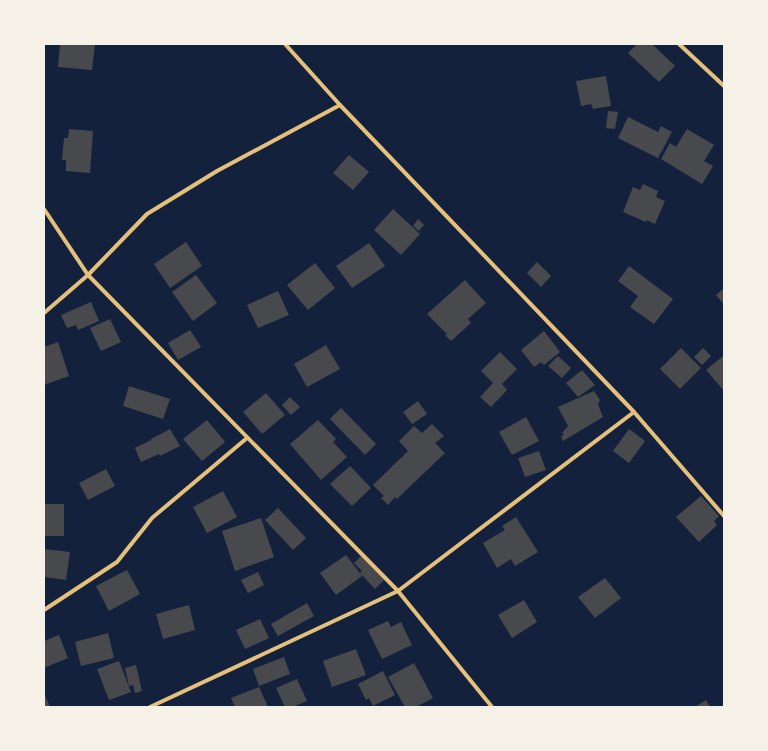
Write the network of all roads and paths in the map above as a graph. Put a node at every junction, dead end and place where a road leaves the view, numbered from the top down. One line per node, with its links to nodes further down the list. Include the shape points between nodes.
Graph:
1 (285, 44): 4 (street)
2 (679, 44): 3 (street)
3 (724, 86)
4 (340, 105): 6 (street, via 218,171 147,214); 8 (street)
5 (44, 209): 6 (street)
6 (88, 275): 7 (street); 9 (street)
7 (44, 313)
8 (634, 412): 10 (street); 11 (street)
9 (247, 438): 11 (street); 12 (street, via 152,518 117,562)
10 (724, 516)
11 (398, 591): 13 (street); 14 (street)
12 (44, 610)
13 (150, 707)
14 (492, 707)

